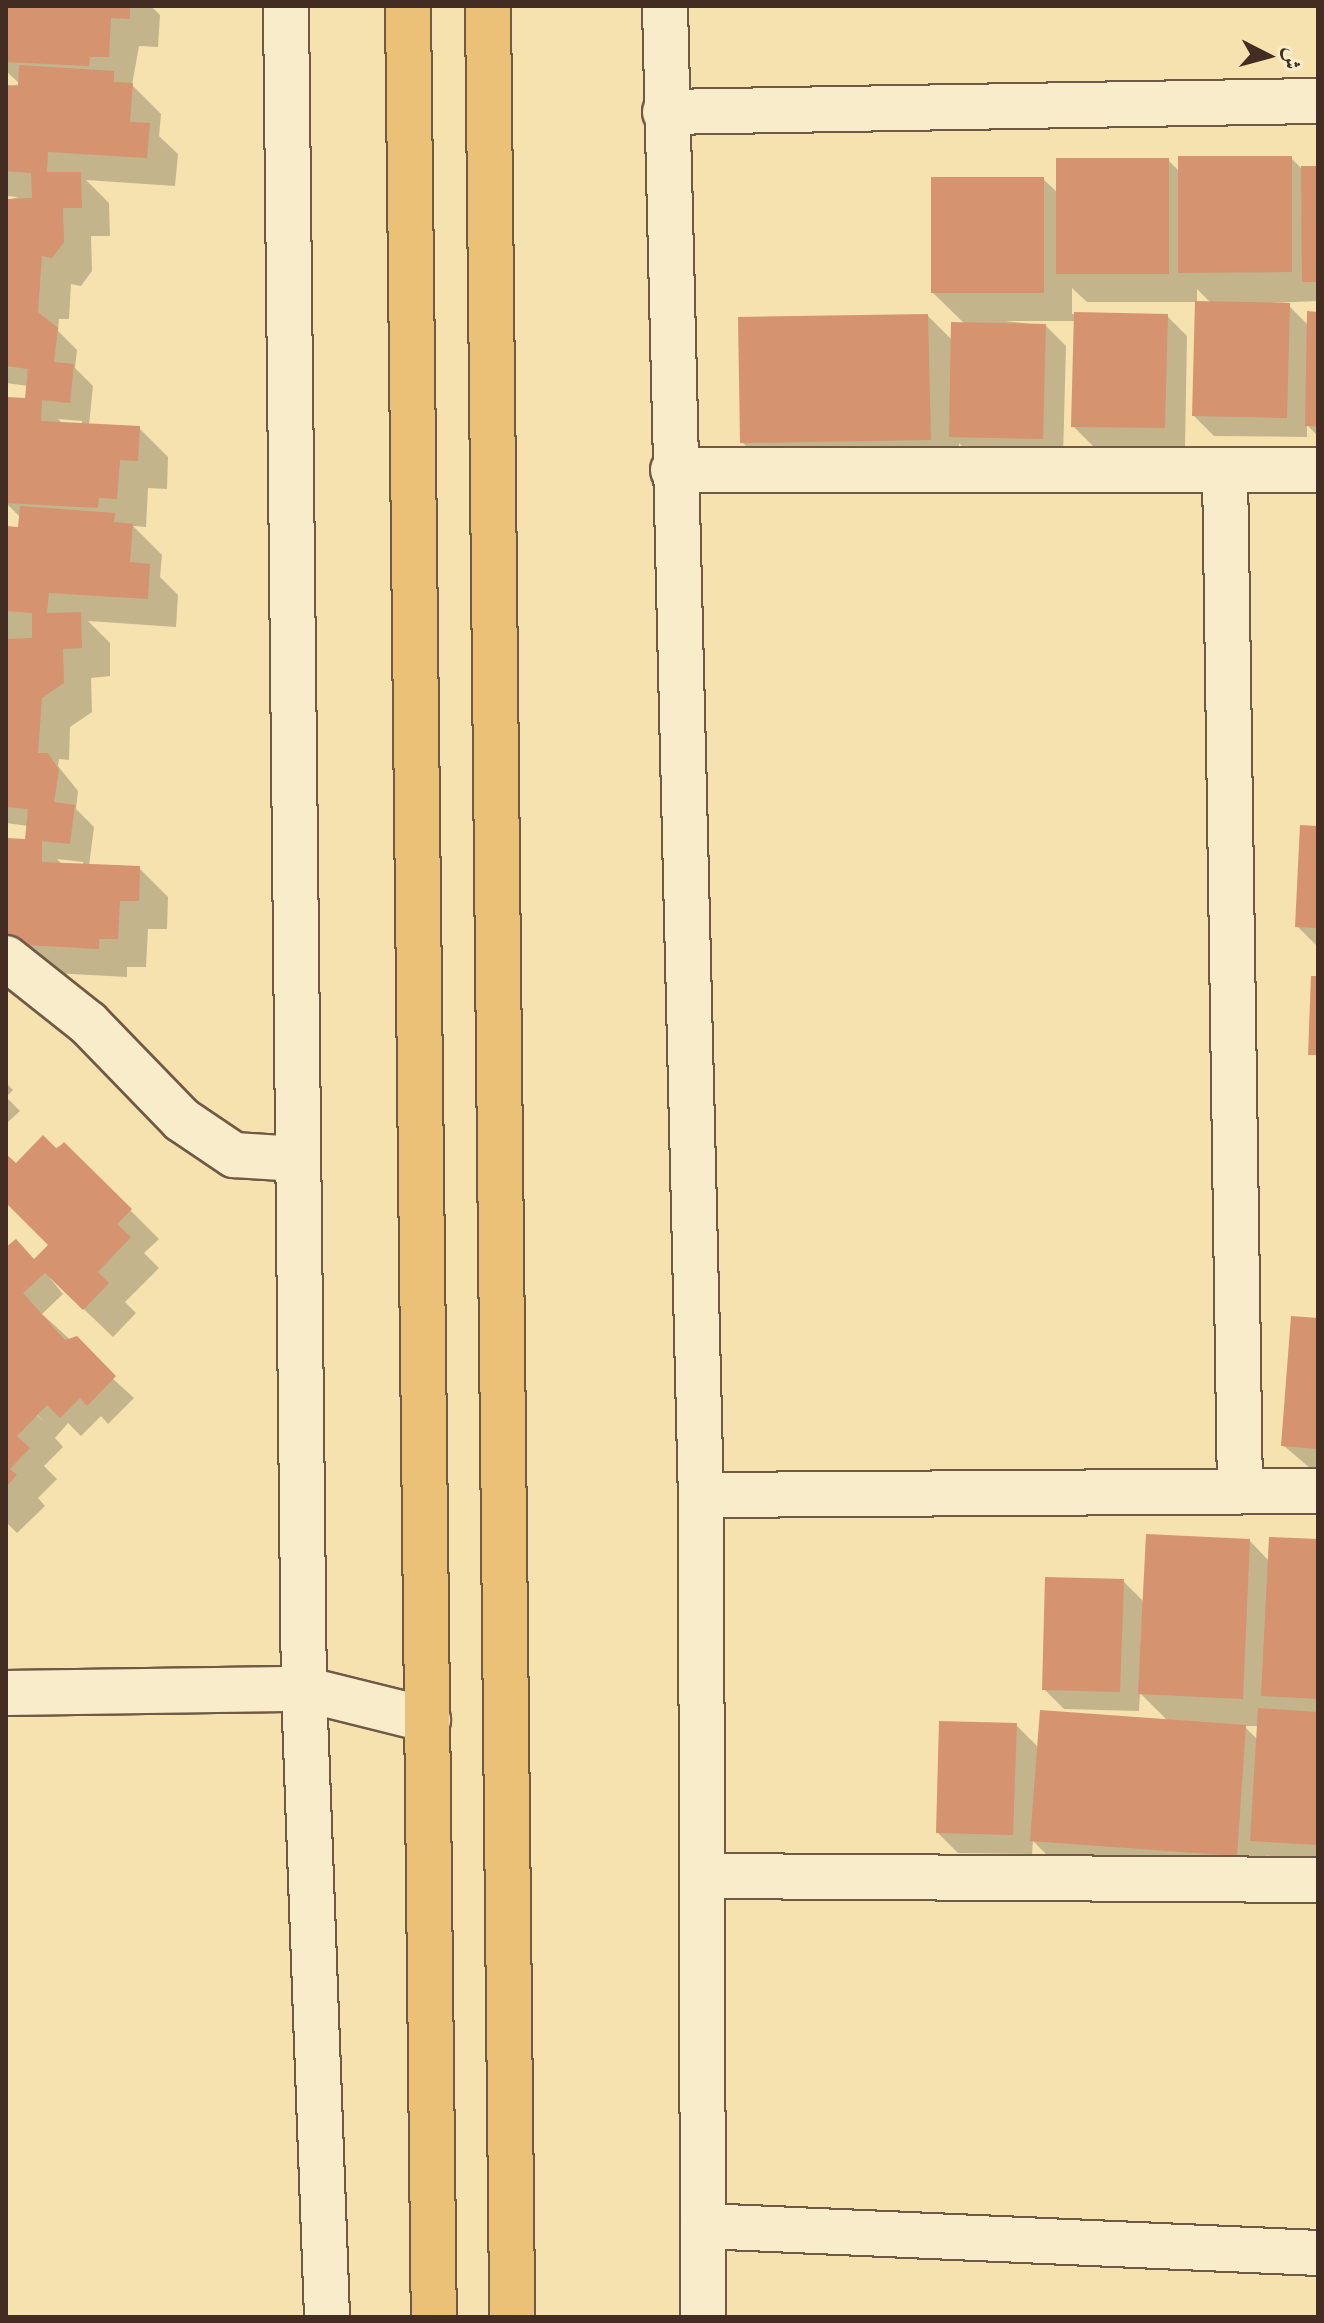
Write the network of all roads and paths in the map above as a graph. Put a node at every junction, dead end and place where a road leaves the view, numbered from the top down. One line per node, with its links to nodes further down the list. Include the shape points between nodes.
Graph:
1 (286, 6): 11 (street)
2 (408, 6): 17 (highway)
3 (488, 6): 24 (highway)
4 (665, 6): 6 (street)
5 (1318, 101): 6 (street)
6 (665, 112): 7 (street)
7 (673, 470): 8 (street); 14 (street)
8 (1225, 470): 9 (street); 12 (street)
9 (1318, 470)
10 (6, 958): 11 (street, via 88,1023 182,1120 234,1155)
11 (298, 1159): 15 (street)
12 (1240, 1491): 13 (street); 14 (street)
13 (1318, 1491)
14 (701, 1495): 18 (street)
15 (304, 1689): 16 (street); 17 (street); 22 (street)
16 (6, 1693)
17 (428, 1720): 23 (highway)
18 (704, 1876): 19 (street); 20 (street)
19 (1318, 1880)
20 (703, 2226): 21 (street); 25 (street)
21 (1318, 2253)
22 (327, 2317)
23 (434, 2317)
24 (512, 2317)
25 (703, 2317)

